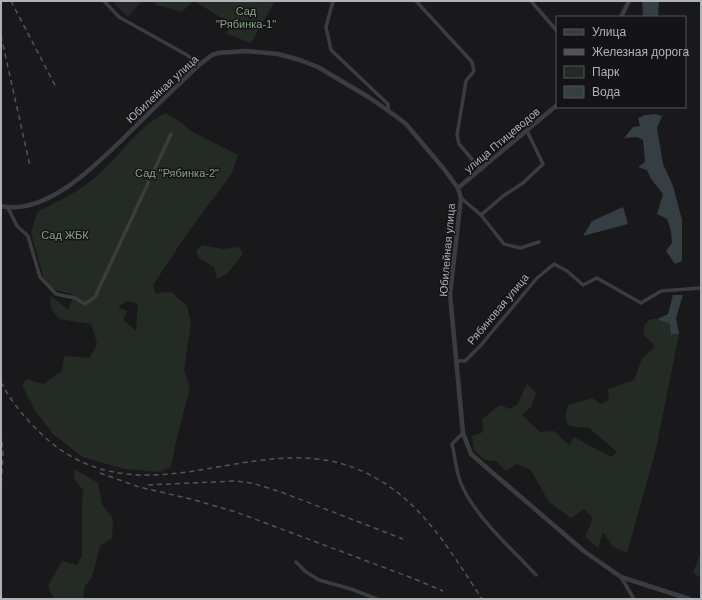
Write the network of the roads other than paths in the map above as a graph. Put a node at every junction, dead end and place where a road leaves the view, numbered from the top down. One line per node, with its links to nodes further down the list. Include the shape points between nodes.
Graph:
1 (104, 1): 8 (street, via 119,16 188,55)
2 (333, 1): 10 (street, via 326,27 331,50 388,104)
3 (416, 1): 13 (street, via 472,62 474,71 466,81 457,135 459,144)
4 (531, 1): 7 (street)
5 (629, 1): 6 (street)
6 (622, 16)
7 (556, 30)
8 (199, 65): 10 (street, Юбилейная улица, via 212,55 226,52 278,54 318,67); 17 (street, Юбилейная улица, via 82,176 44,200 21,208)
9 (556, 105): 11 (street, улица Птицеводов)
10 (388, 110): 14 (street, Юбилейная улица, via 406,124)
11 (527, 131): 13 (street, улица Птицеводов); 18 (street, via 543,164)
12 (172, 134): 17 (street, via 95,298 85,304 75,298 56,294 40,277 28,236 16,226)
13 (481, 170): 14 (street, улица Птицеводов)
14 (458, 188): 15 (street, Юбилейная улица)
15 (460, 198): 18 (street); 21 (street, Юбилейная улица, via 450,294)
16 (1, 206): 17 (street, Юбилейная улица)
17 (8, 208)
18 (481, 215): 19 (street, via 504,244 520,248)
19 (539, 242)
20 (701, 288): 21 (street, Рябиновая улица, via 661,291 641,304 598,278 583,285 554,264 537,278 481,345 464,361)
21 (457, 361): 22 (street, Юбилейная улица)
22 (463, 433): 24 (street, via 452,444 460,480 469,499 481,516); 25 (street, Юбилейная улица, via 471,454 585,552)
23 (296, 562): 26 (street, via 319,580)
24 (536, 575)
25 (621, 577): 27 (street); 28 (street, Юбилейная улица)
26 (377, 599)
27 (634, 599)
28 (689, 599)

